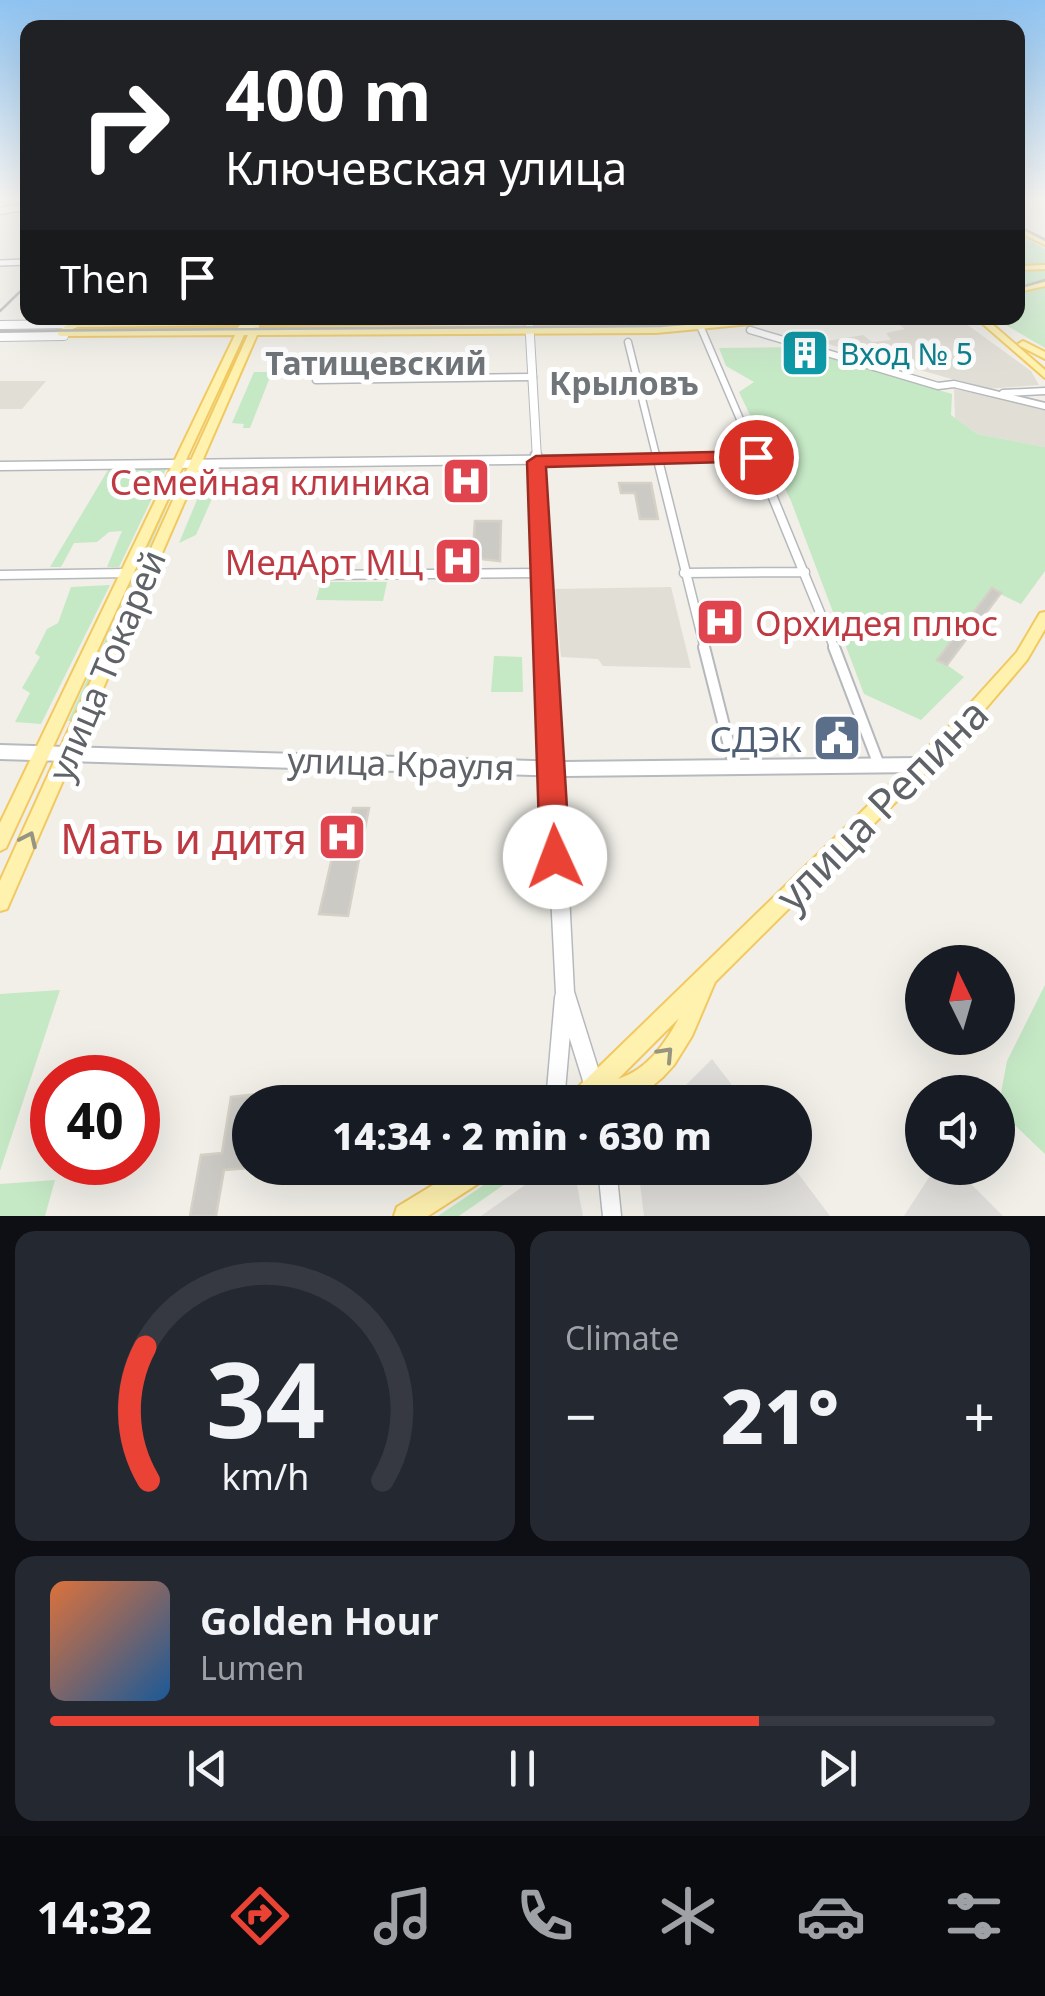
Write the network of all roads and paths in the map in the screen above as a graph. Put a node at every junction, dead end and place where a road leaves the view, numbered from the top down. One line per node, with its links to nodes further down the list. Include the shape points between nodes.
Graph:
1 (72, 325): 16 (main road)
2 (250, 325): 13 (main road); 16 (main road); 28 (main road, улица Токарей)
3 (359, 325): 13 (main road)
4 (374, 325): 14 (main road)
5 (514, 325): 14 (main road)
6 (530, 325): 20 (street)
7 (655, 325): 11 (main road)
8 (725, 325): 11 (main road)
9 (990, 325): 19 (main road)
10 (992, 325): 18 (main road)
11 (701, 328): 25 (street)
12 (750, 330): 23 (street, via 938,386)
13 (352, 334): 14 (main road)
14 (375, 334)
15 (0, 336): 16 (street)
16 (64, 336)
17 (628, 342): 26 (street)
18 (1045, 356)
19 (1045, 374)
20 (533, 377): 21 (street); 27 (street)
21 (316, 380)
22 (1045, 392): 23 (street)
23 (991, 394): 24 (street)
24 (1045, 406)
25 (756, 457): 26 (street); 30 (street)
26 (654, 458): 27 (street); 33 (street)
27 (536, 462): 28 (street); 32 (street)
28 (186, 464): 29 (street); 31 (main road, улица Токарей); 39 (main road, улица Токарей)
29 (0, 466)
30 (805, 572): 33 (street); 41 (street)
31 (128, 573): 34 (street); 38 (main road, улица Токарей)
32 (542, 573): 35 (street); 42 (street)
33 (684, 573): 43 (street)
34 (0, 574)
35 (318, 575)
36 (1045, 616): 40 (main road, улица Репина, via 1002,682)
37 (0, 752): 38 (street, улица Крауля)
38 (42, 753): 39 (street, улица Крауля); 44 (main road, улица Токарей)
39 (68, 754): 42 (street, улица Крауля); 45 (main road, улица Токарей, one-way to 39)
40 (921, 764): 41 (street, улица Крауля); 49 (main road, улица Репина, via 705,982 687,1032)
41 (879, 765): 43 (street, улица Крауля)
42 (552, 769): 43 (street, улица Крауля); 46 (street)
43 (735, 769)
44 (0, 842)
45 (0, 902)
46 (565, 994): 47 (street); 48 (street)
47 (556, 1085)
48 (588, 1085)
49 (632, 1085)
50 (455, 1185): 52 (main road)
51 (609, 1185): 53 (street)
52 (406, 1216)
53 (612, 1216)

